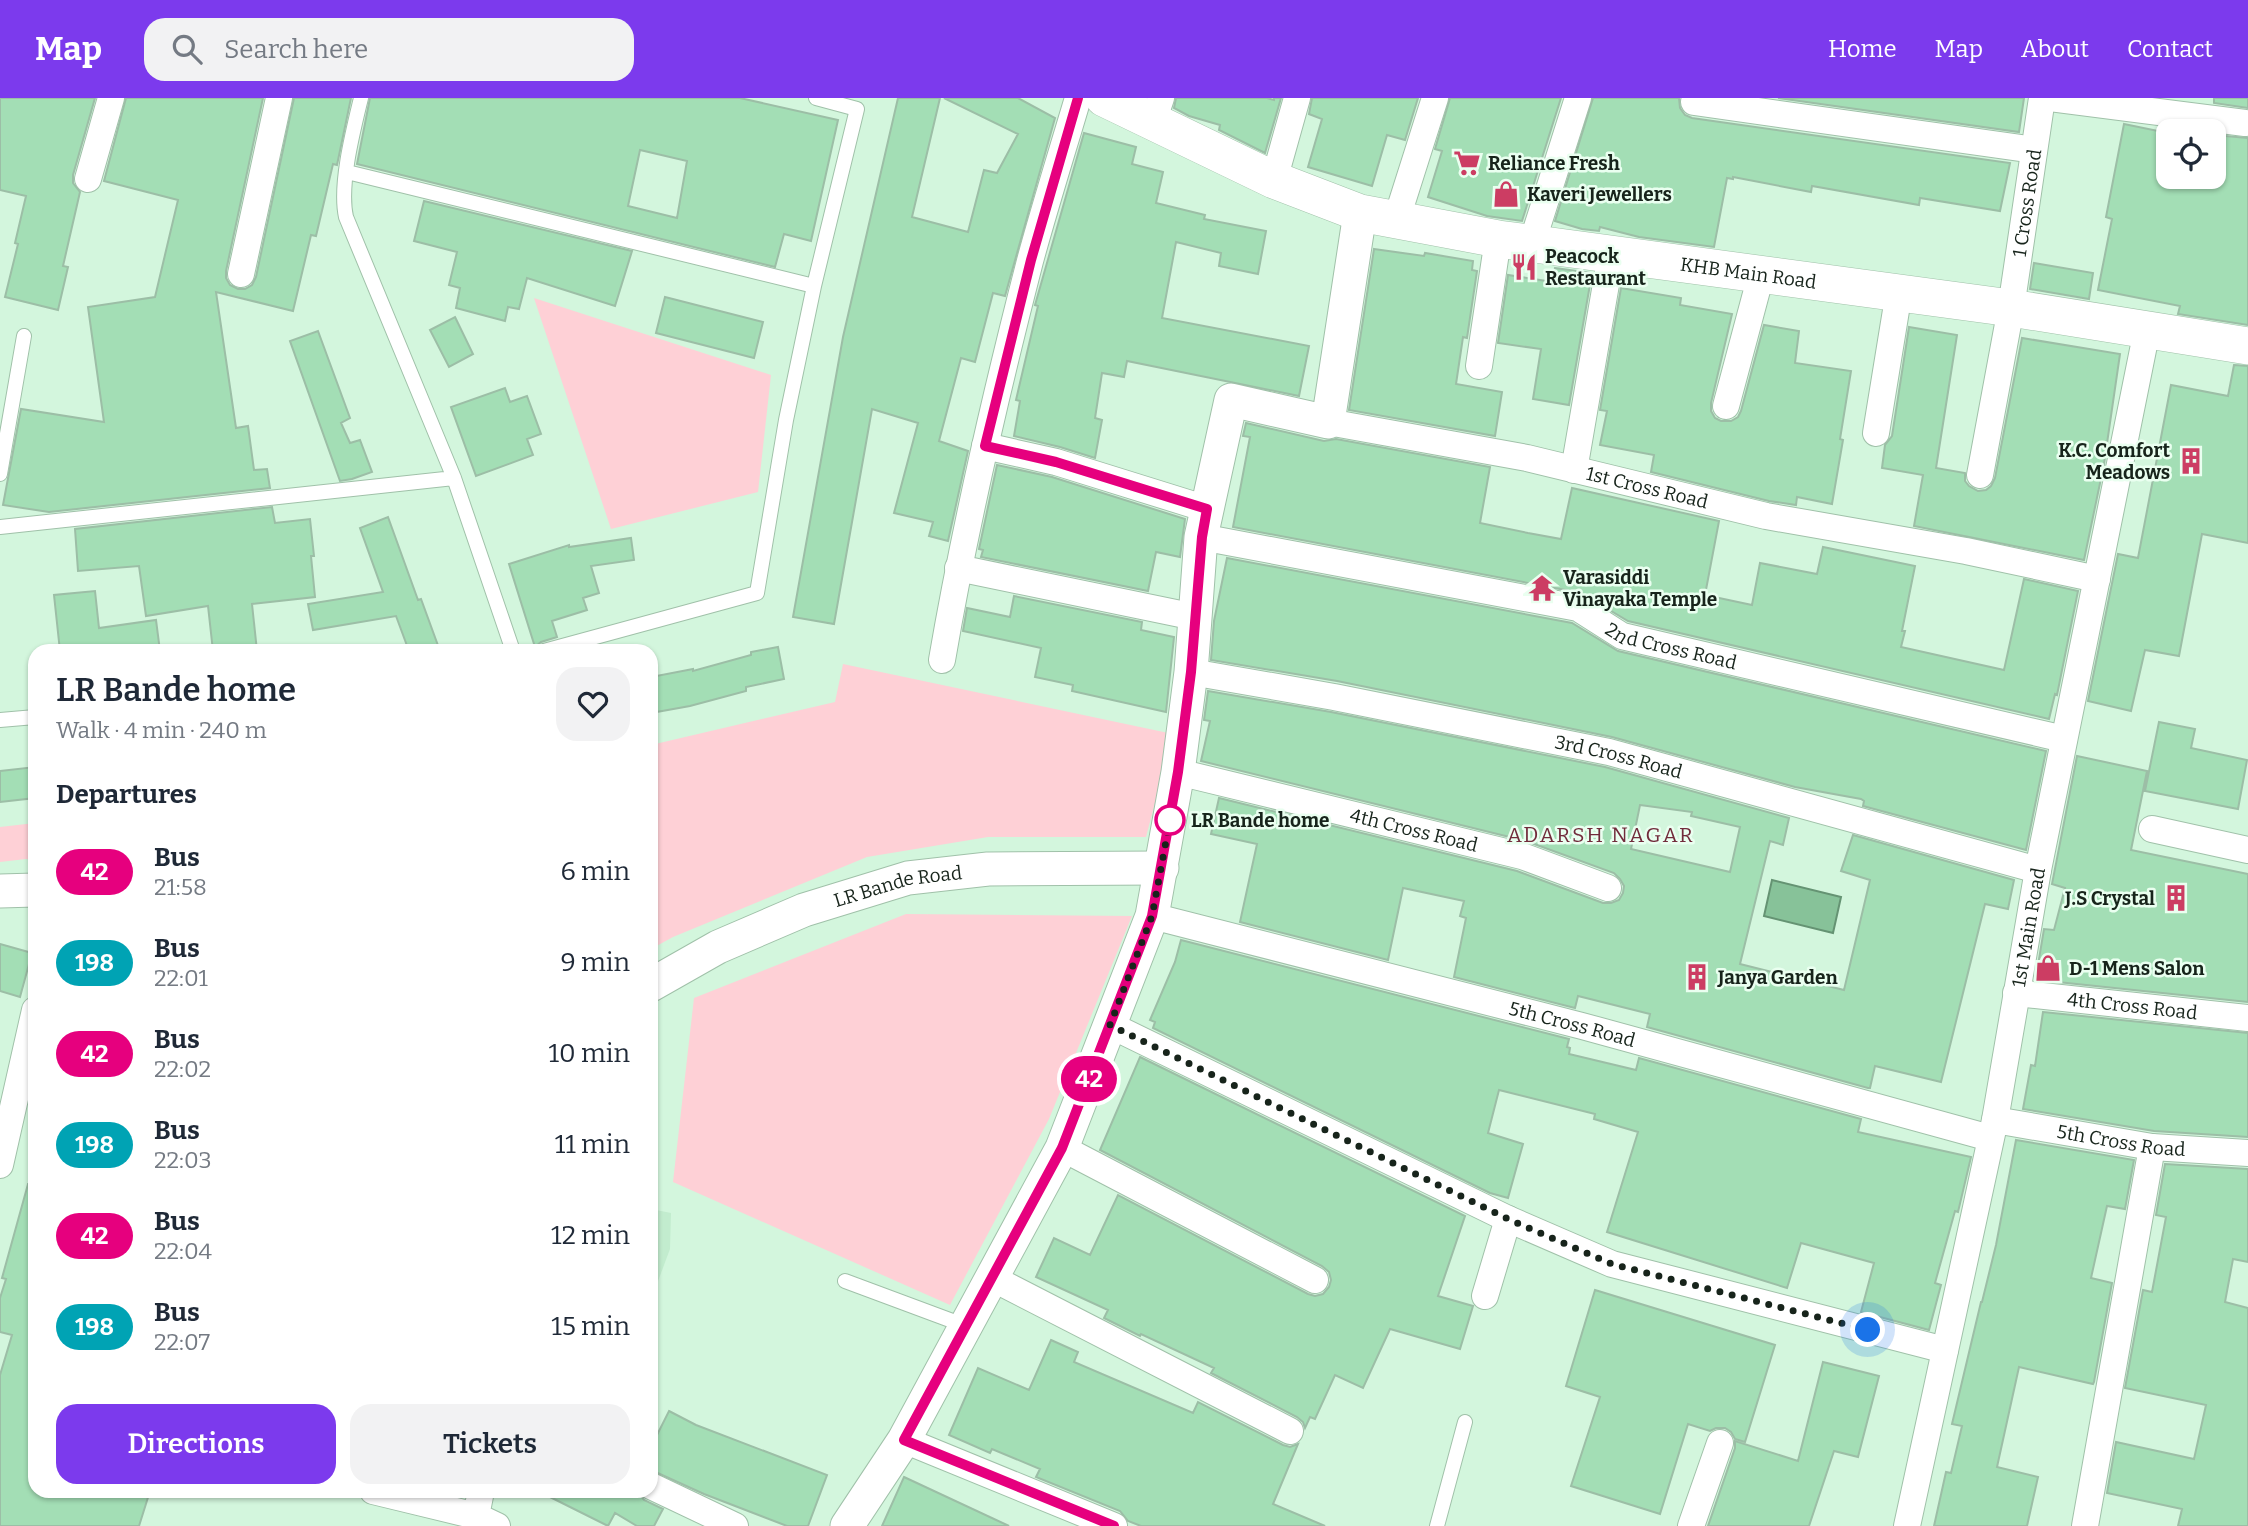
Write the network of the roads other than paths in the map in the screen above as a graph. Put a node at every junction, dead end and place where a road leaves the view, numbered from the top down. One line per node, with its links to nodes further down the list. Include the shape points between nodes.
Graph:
1 (111, 98): 17 (street)
2 (279, 98): 23 (street)
3 (361, 98): 16 (lane)
4 (816, 98): 25 (lane, via 857,109)
5 (1078, 98): 35 (street, via 1031,260)
6 (1104, 98): 13 (main road, KHB Main Road)
7 (1297, 98): 18 (street)
8 (1435, 98): 20 (street)
9 (1578, 98): 21 (street)
10 (2042, 98): 15 (street, 1 Cross Road)
11 (2050, 98): 14 (street)
12 (1694, 102): 15 (street)
13 (1157, 110): 18 (main road, KHB Main Road)
14 (2245, 123)
15 (2034, 150): 27 (street, 1 Cross Road)
16 (347, 172): 25 (lane); 39 (lane, via 342,202 346,217)
17 (88, 179)
18 (1274, 180): 19 (main road, KHB Main Road)
19 (1360, 214): 20 (main road, KHB Main Road); 33 (street)
20 (1396, 221): 21 (main road, KHB Main Road)
21 (1515, 241): 22 (main road, KHB Main Road); 31 (street)
22 (1611, 255): 24 (main road, KHB Main Road); 36 (street)
23 (241, 274)
24 (1761, 275): 26 (main road, KHB Main Road); 32 (street)
25 (814, 286): 46 (lane, via 757,593)
26 (1899, 292): 27 (main road, KHB Main Road); 34 (street)
27 (2011, 307): 28 (main road, KHB Main Road); 38 (street, 1 Cross Road)
28 (2147, 330): 30 (main road, KHB Main Road); 43 (street, 1st Main Road)
29 (24, 336): 37 (lane)
30 (2248, 346)
31 (1479, 366)
32 (1726, 405)
33 (1328, 422): 36 (street, 1st Cross Road); 40 (street, via 1231,400)
34 (1876, 433)
35 (985, 446): 40 (street, 2nd Cross Road, via 1056,462); 42 (street)
36 (1574, 470): 43 (street, 1st Cross Road, via 1766,516)
37 (0, 474)
38 (1980, 475)
39 (454, 478): 41 (lane); 45 (lane)
40 (1204, 523): 44 (street); 51 (street, 2nd Cross Road, via 1578,608 1622,636)
41 (0, 527)
42 (958, 568): 44 (street); 47 (street)
43 (2097, 579): 51 (street, 1st Main Road)
44 (1195, 617): 48 (street)
45 (511, 644)
46 (570, 644)
47 (942, 660)
48 (1191, 672): 52 (street); 56 (street, 3rd Cross Road, via 1609,752)
49 (28, 718): 50 (lane)
50 (0, 720)
51 (2064, 740): 56 (street, 1st Main Road)
52 (1178, 772): 55 (street); 57 (street, 4th Cross Road, via 1522,856)
53 (2152, 829): 54 (street)
54 (2248, 850)
55 (1162, 868): 60 (street); 61 (street, LR Bande Road, via 988,869 908,878 804,910 718,947)
56 (2038, 870): 62 (street, 1st Main Road)
57 (1608, 888)
58 (28, 890): 59 (street)
59 (0, 891)
60 (1152, 916): 64 (street); 66 (street, 5th Cross Road)
61 (658, 981)
62 (2016, 993): 63 (street, 4th Cross Road); 66 (street, 1st Main Road)
63 (2248, 1018)
64 (1110, 1025): 68 (street); 71 (street)
65 (28, 1041): 70 (street)
66 (1992, 1129): 67 (street, 5th Cross Road); 77 (street, 1st Main Road)
67 (2152, 1147): 69 (street, 5th Cross Road); 91 (street)
68 (1062, 1148): 72 (street); 73 (street)
69 (2248, 1153)
70 (0, 1166)
71 (1508, 1219): 75 (street); 77 (street, via 1612,1264)
72 (992, 1278): 76 (street); 79 (street)
73 (1315, 1280)
74 (845, 1281): 76 (lane)
75 (1485, 1296)
76 (966, 1325): 80 (street)
77 (1945, 1350): 90 (street, 1st Main Road)
78 (1465, 1422): 88 (lane)
79 (1290, 1431)
80 (904, 1440): 86 (street); 87 (street)
81 (1720, 1443): 89 (street)
82 (658, 1489): 85 (street)
83 (412, 1498): 84 (street)
84 (484, 1511)
85 (735, 1526)
86 (847, 1526)
87 (1114, 1526)
88 (1437, 1526)
89 (1691, 1526)
90 (1907, 1526)
91 (2085, 1526)

